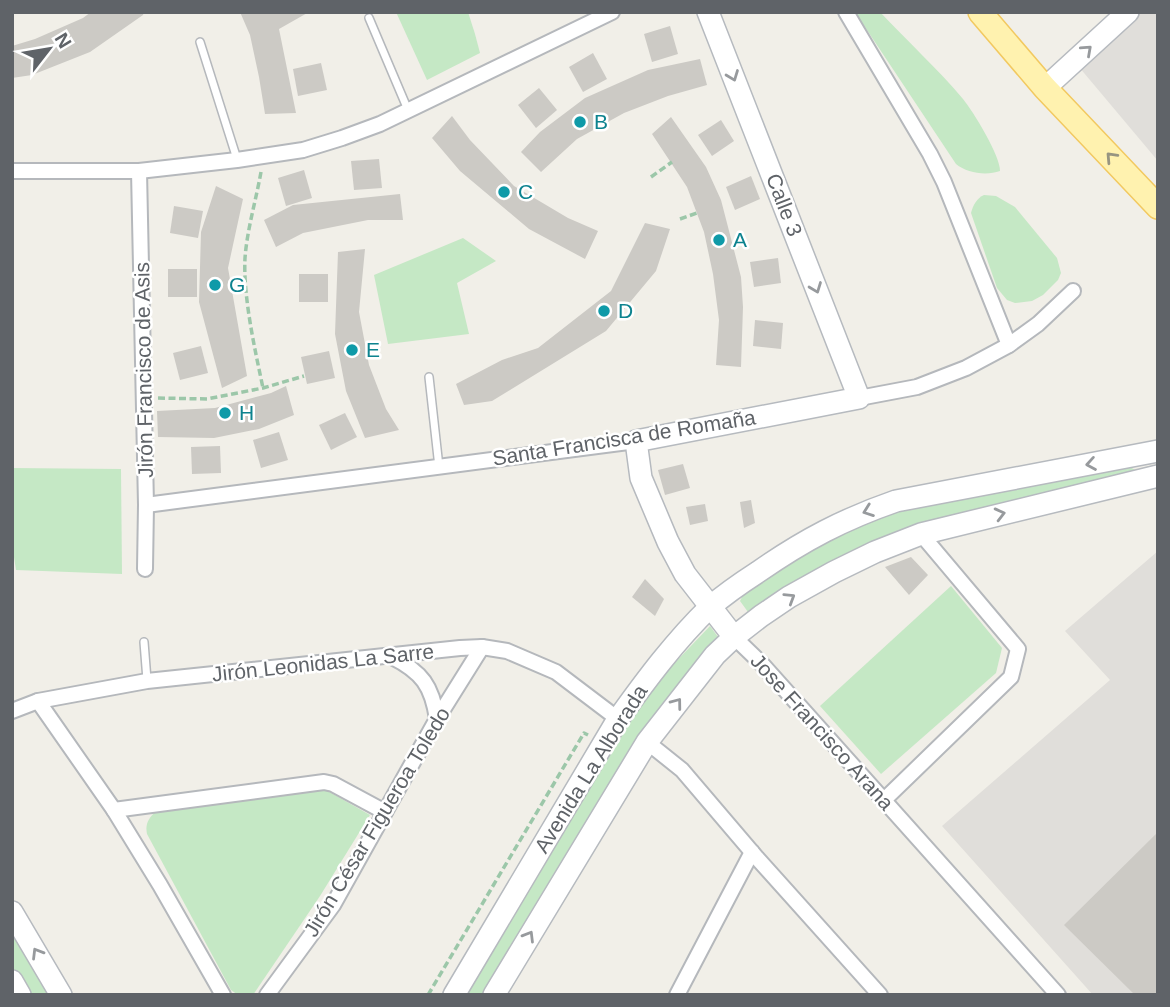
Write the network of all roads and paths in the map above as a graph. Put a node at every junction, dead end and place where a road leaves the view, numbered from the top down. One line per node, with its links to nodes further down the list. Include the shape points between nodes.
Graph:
1 (612, 12): 9 (street)
2 (708, 12): 25 (main road, Calle 3, one-way to 25)
3 (846, 12): 20 (street, via 944,182)
4 (1128, 12): 8 (main road, one-way to 4)
5 (369, 18): 9 (lane)
6 (989, 20): 8 (main road)
7 (200, 42): 11 (lane)
8 (1045, 88): 16 (main road, one-way to 8)
9 (408, 110): 10 (street, via 342,138)
10 (263, 156): 11 (street); 23 (path, via 245,256)
11 (237, 160): 13 (street)
12 (671, 162): 15 (path)
13 (139, 170): 14 (street); 30 (street, Jirón Francisco de Asis)
14 (12, 171)
15 (651, 177)
16 (1158, 207)
17 (697, 213): 18 (path)
18 (680, 219)
19 (1073, 290): 20 (street, Santa Francisca de Romaña)
20 (1009, 345): 25 (street, Santa Francisca de Romaña, via 917,387)
21 (304, 376): 23 (path)
22 (429, 377): 28 (lane)
23 (263, 388): 24 (path, via 208,399)
24 (155, 398)
25 (859, 398): 26 (main road, Santa Francisca de Romaña)
26 (636, 440): 28 (street, Santa Francisca de Romaña); 33 (main road, Jose Francisco Arana, via 641,478 668,542)
27 (1158, 451): 33 (main road, Avenida La Alborada, one-way to 33, via 896,501 857,514 791,549)
28 (439, 467): 30 (street, Santa Francisca de Romaña)
29 (1158, 476): 31 (main road, Avenida La Alborada, one-way to 29)
30 (146, 505): 32 (street, Jirón Francisco de Asis)
31 (921, 534): 34 (main road, Avenida La Alborada, one-way to 31, via 789,597 875,551); 44 (street, via 1018,649 1011,677)
32 (145, 569)
33 (710, 607): 34 (main road, Jose Francisco Arana); 42 (main road, Avenida La Alborada)
34 (734, 637): 43 (main road, Avenida La Alborada, one-way to 34); 44 (street, Jose Francisco Arana)
35 (144, 642): 38 (lane)
36 (482, 647): 37 (street, Jirón Leonidas La Sarre); 41 (street, Jirón César Figueroa Toledo); 42 (street, Jirón Leonidas La Sarre, via 507,651 556,672)
37 (391, 656): 38 (street, Jirón Leonidas La Sarre); 41 (street, via 425,680)
38 (147, 681): 39 (street, Jirón Leonidas La Sarre)
39 (38, 701): 40 (street, Jirón Leonidas La Sarre); 45 (street)
40 (12, 711)
41 (437, 719): 46 (street, Jirón César Figueroa Toledo)
42 (618, 719): 55 (main road, Avenida La Alborada)
43 (647, 741): 47 (street, via 682,770); 56 (main road, Avenida La Alborada, one-way to 43)
44 (884, 800): 58 (street, Jose Francisco Arana)
45 (114, 810): 46 (street, via 324,782); 53 (street)
46 (385, 812): 54 (street, Jirón César Figueroa Toledo, via 333,905)
47 (752, 852): 50 (street); 57 (street)
48 (12, 912): 52 (main road, one-way to 48)
49 (12, 981): 51 (main road)
50 (678, 994)
51 (20, 995)
52 (61, 995)
53 (223, 995)
54 (267, 995)
55 (454, 995)
56 (494, 995)
57 (880, 995)
58 (1058, 995)

